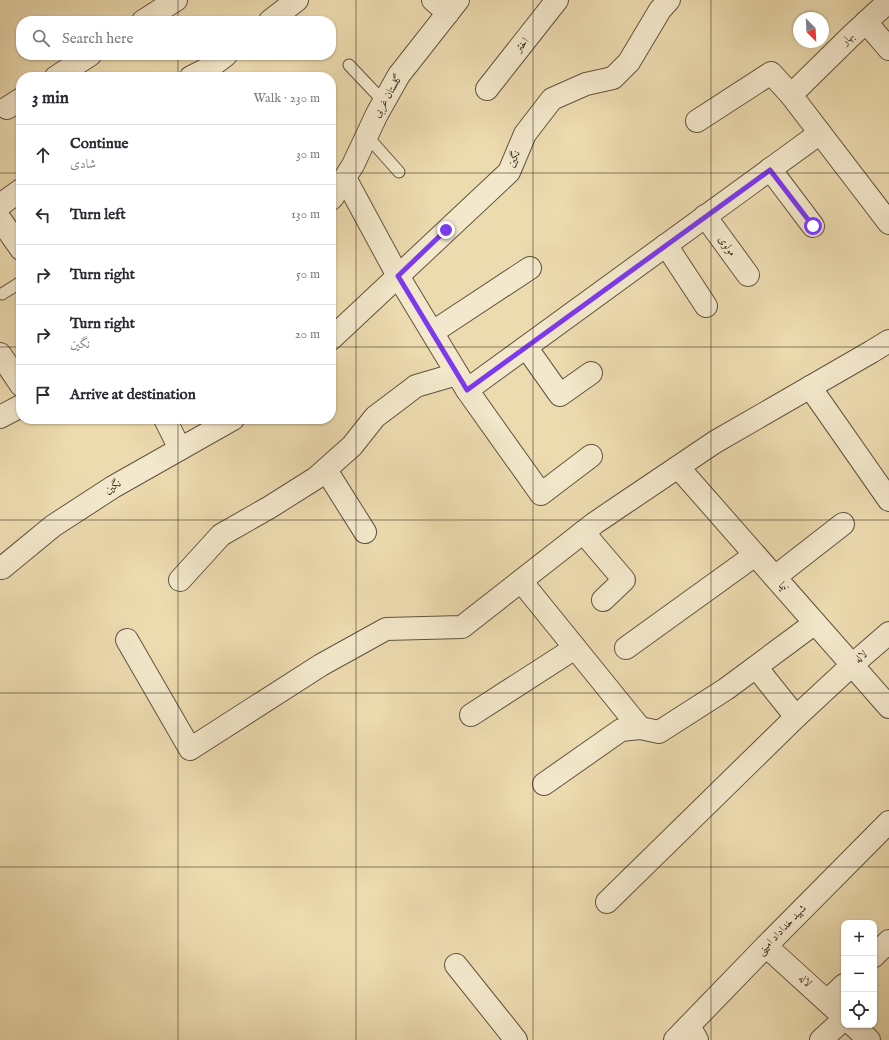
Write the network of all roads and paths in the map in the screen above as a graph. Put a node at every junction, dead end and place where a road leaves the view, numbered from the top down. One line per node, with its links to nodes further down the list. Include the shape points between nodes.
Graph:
1 (176, 0): 7 (street)
2 (297, 0): 8 (street)
3 (557, 0): 16 (street, اختر)
4 (669, 0): 36 (street, نگین, via 660,10 629,62 613,78 586,84 552,99 525,134 509,172)
5 (889, 1): 9 (street, بهار)
6 (446, 4): 18 (street, گلستان غربی)
7 (151, 16)
8 (276, 16)
9 (866, 22): 10 (street); 17 (street, بهار)
10 (889, 49)
11 (82, 60): 14 (street)
12 (219, 60): 15 (street)
13 (349, 65): 18 (lane)
14 (64, 72)
15 (201, 72)
16 (487, 89)
17 (791, 95): 19 (street, via 771,73); 20 (street)
18 (384, 102): 21 (street, گلستان غربی)
19 (697, 121)
20 (820, 133): 22 (street); 30 (street)
21 (367, 136): 23 (lane); 24 (street, گلستان غربی)
22 (770, 170): 28 (street); 31 (street)
23 (399, 172)
24 (346, 178): 25 (street, گلستان غربی); 36 (street)
25 (336, 192)
26 (16, 194): 27 (street)
27 (0, 205)
28 (705, 216): 33 (street); 35 (street, مولوی)
29 (0, 219): 32 (street)
30 (889, 223)
31 (813, 226)
32 (16, 241)
33 (666, 245): 39 (street); 43 (street)
34 (530, 268): 40 (street)
35 (748, 275)
36 (398, 276): 40 (street); 41 (street, نگین)
37 (16, 285): 38 (lane)
38 (2, 294)
39 (706, 306)
40 (432, 332): 47 (street)
41 (336, 334)
42 (889, 340): 48 (street)
43 (526, 347): 45 (street, via 560,395); 47 (street)
44 (0, 354): 46 (street)
45 (591, 373)
46 (16, 378)
47 (462, 382): 54 (street, via 541,494); 56 (street, via 416,386 375,417 352,446)
48 (810, 388): 55 (street, via 715,442); 57 (street)
49 (16, 409): 50 (street)
50 (0, 418)
51 (168, 424): 53 (street)
52 (224, 424): 53 (street, نگین)
53 (180, 449): 62 (street, نگین, via 113,486 53,526)
54 (591, 456)
55 (678, 467): 60 (street); 61 (street, نیما)
56 (326, 470): 59 (street); 64 (street, via 221,535)
57 (889, 500)
58 (843, 524): 63 (street)
59 (365, 532)
60 (583, 532): 65 (street); 66 (street, via 624,580)
61 (755, 555): 63 (street, نیما); 71 (street)
62 (2, 568)
63 (775, 577): 67 (street, نیما)
64 (180, 580)
65 (521, 581): 69 (street, via 462,627 386,629 321,665 190,749); 70 (street)
66 (603, 600)
67 (815, 623): 72 (street, نیما); 73 (street)
68 (889, 633): 72 (street, لاله)
69 (127, 640)
70 (575, 648): 75 (street); 77 (street)
71 (626, 648)
72 (852, 665): 74 (street, نیما); 76 (street, لاله)
73 (756, 667): 76 (street); 77 (street, via 658,732)
74 (889, 707)
75 (471, 715)
76 (796, 717): 80 (street, لاله)
77 (640, 728): 78 (street, via 621,730)
78 (544, 784)
79 (886, 830): 82 (street, شهید خداداد امینی)
80 (607, 902)
81 (889, 941): 83 (street)
82 (766, 946): 86 (street, لاله); 90 (street, شهید خداداد امینی)
83 (877, 953)
84 (456, 965): 91 (street)
85 (841, 988): 86 (street)
86 (827, 1001): 87 (street, لاله)
87 (841, 1015)
88 (841, 1021): 92 (street)
89 (856, 1028): 93 (street)
90 (687, 1035)
91 (516, 1040)
92 (821, 1040)
93 (869, 1040)

